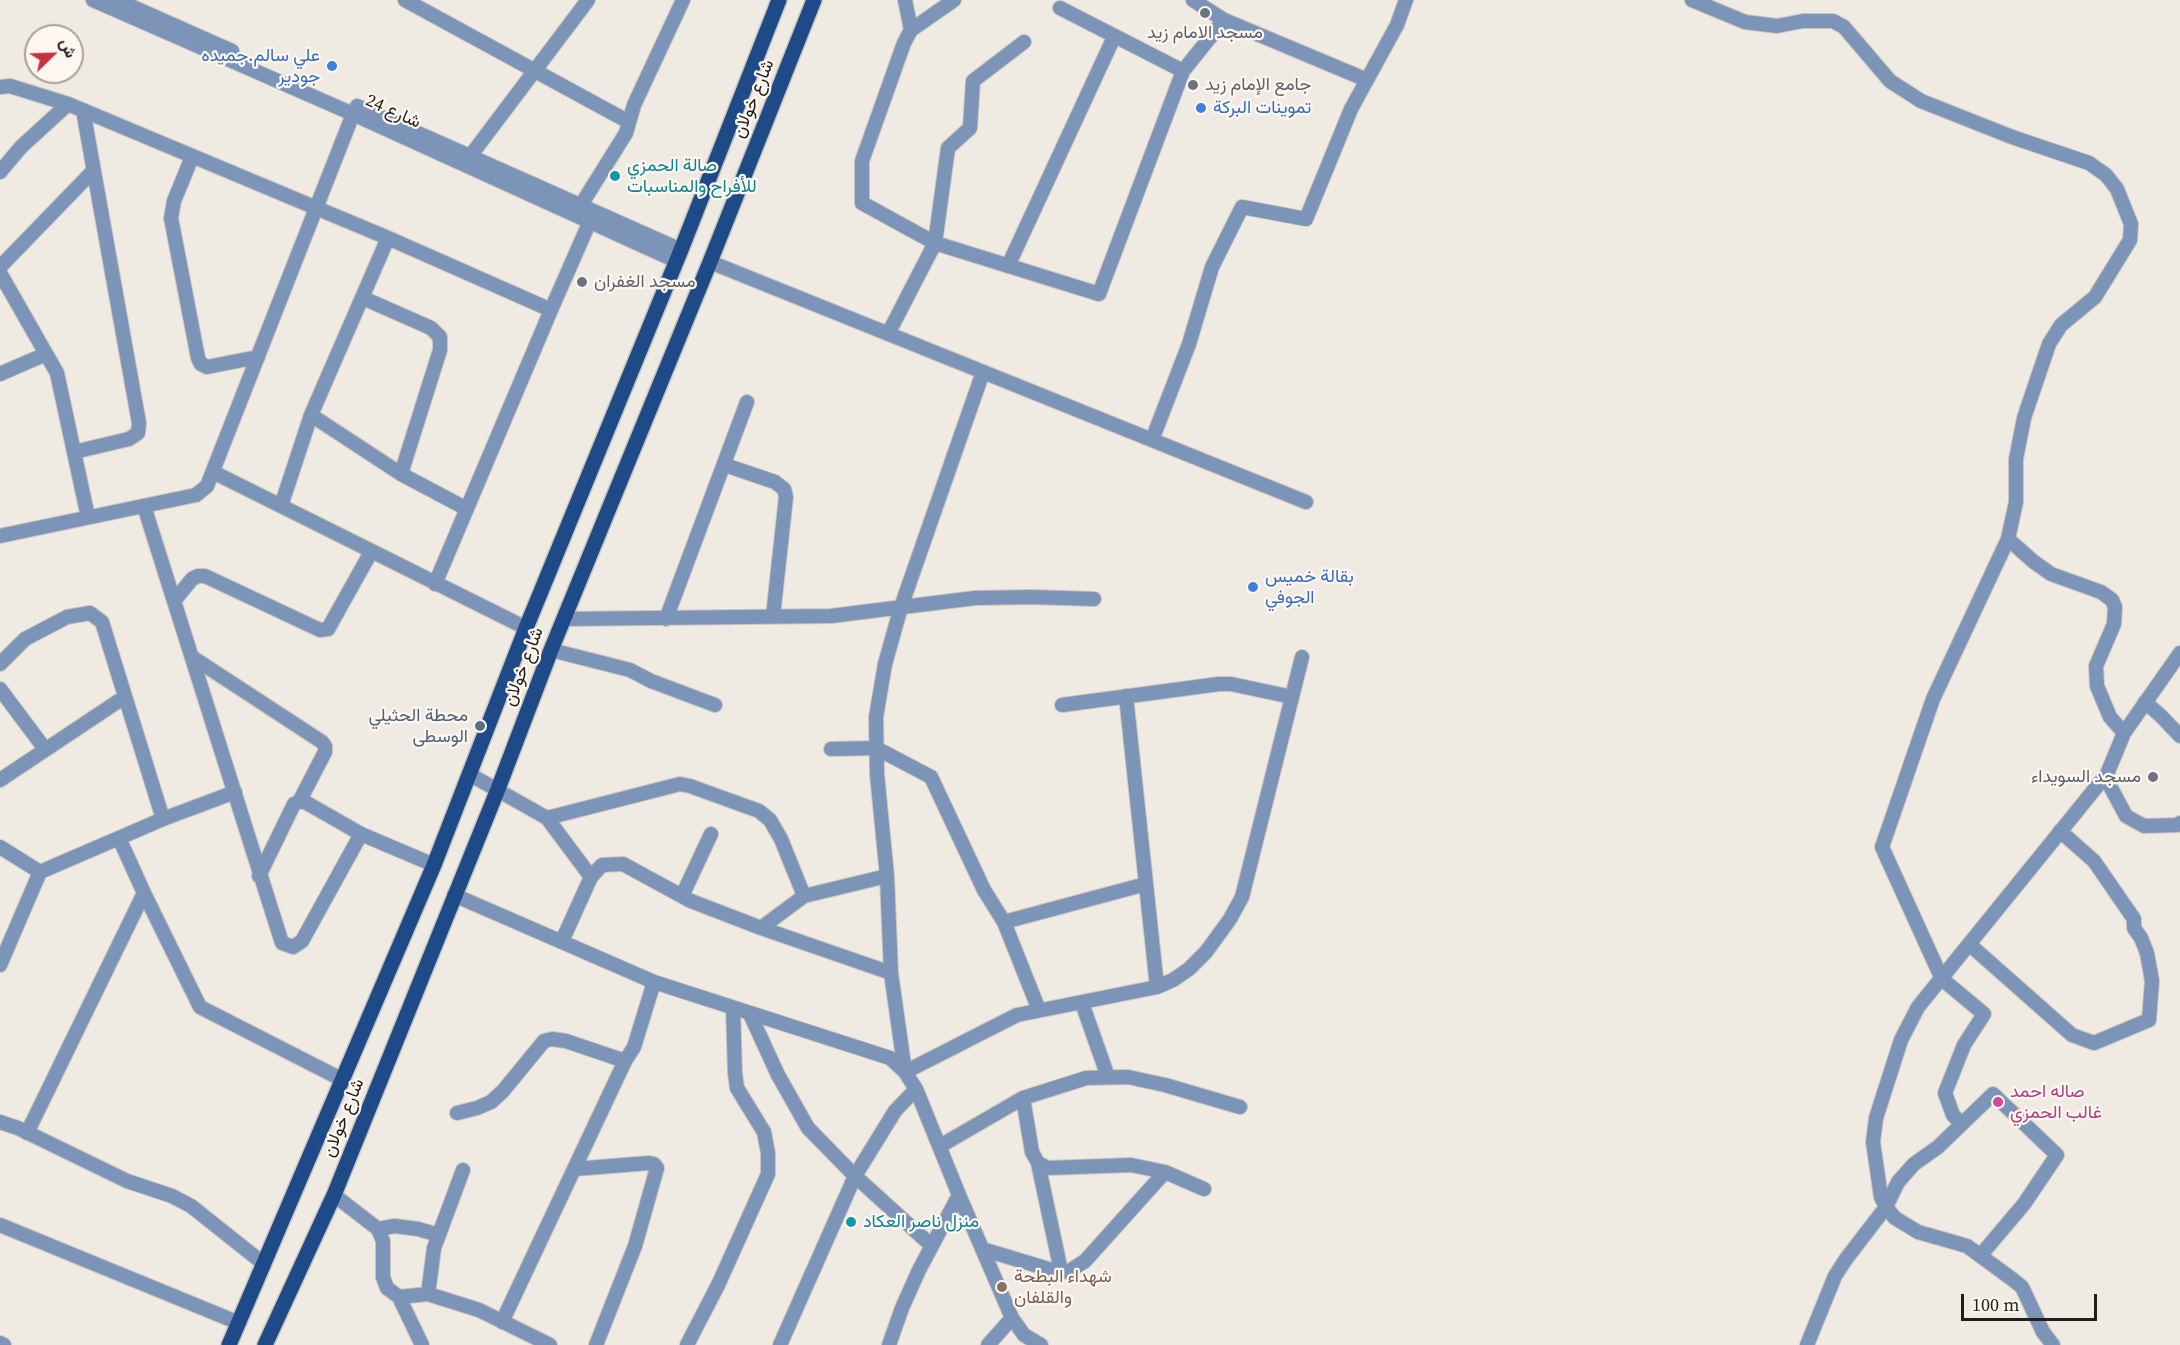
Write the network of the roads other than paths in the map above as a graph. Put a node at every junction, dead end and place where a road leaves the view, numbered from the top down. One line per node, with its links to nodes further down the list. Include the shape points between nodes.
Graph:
1 (93, 0): 25 (street, شارع 24)
2 (117, 0): 13 (street, شارع 24)
3 (405, 0): 20 (street)
4 (588, 0): 20 (street)
5 (683, 0): 26 (street)
6 (779, 0): 36 (main road, شارع خولان)
7 (814, 0): 37 (main road, شارع خولان)
8 (905, 0): 16 (street)
9 (954, 0): 16 (street)
10 (1193, 0): 15 (street)
11 (1406, 0): 21 (street)
12 (1698, 2): 61 (street, via 1745,22 1777,26 1833,21 1844,27 1890,81 1921,101 2089,163 2117,189 2131,224 2130,240 2095,297 2061,325 2049,344 2024,418 2016,459 2016,502)
13 (141, 6): 28 (street, شارع 24)
14 (1060, 8): 17 (street)
15 (1224, 20): 19 (street); 21 (street)
16 (911, 30): 35 (street, via 862,161 862,203)
17 (1114, 37): 19 (street); 38 (street)
18 (1024, 42): 35 (street, via 972,81 970,129 948,148)
19 (1183, 71): 38 (street, via 1099,294)
20 (536, 72): 26 (street); 28 (street)
21 (1367, 80): 50 (street, via 1306,219 1242,207 1212,267 1189,344)
22 (0, 87): 23 (street, via 10,86)
23 (68, 104): 24 (street); 30 (street)
24 (83, 110): 27 (street); 29 (street)
25 (353, 114): 28 (street, شارع 24); 32 (street)
26 (629, 122): 31 (street)
27 (192, 157): 32 (street); 45 (street, via 171,218 198,358 207,367)
28 (468, 160): 31 (street, شارع 24); 33 (street, شارع 24)
29 (93, 171): 39 (street); 51 (street, via 139,423 138,433 129,439)
30 (0, 172)
31 (581, 205): 36 (street, شارع 24)
32 (317, 208): 34 (street); 45 (street)
33 (590, 222): 36 (street, شارع 24); 42 (street)
34 (388, 238): 41 (street); 42 (street)
35 (935, 243): 38 (street); 43 (street)
36 (679, 255): 70 (main road, شارع خولان)
37 (710, 262): 43 (street); 68 (main road, شارع خولان)
38 (1008, 266)
39 (0, 267)
40 (0, 273): 44 (street)
41 (363, 298): 49 (street); 54 (street, via 431,328 440,337 440,350)
42 (550, 310): 58 (street)
43 (888, 334): 46 (street)
44 (46, 354): 47 (street); 51 (street, via 57,374)
45 (258, 357): 53 (street)
46 (983, 372): 50 (street); 66 (street)
47 (0, 374)
48 (747, 402): 52 (street)
49 (311, 415): 54 (street); 57 (street)
50 (1152, 440): 55 (street)
51 (74, 452): 59 (street)
52 (725, 465): 67 (street, via 776,482 786,497); 69 (street)
53 (213, 472): 56 (street, via 207,486 196,495); 57 (street)
54 (401, 474): 58 (street)
55 (1306, 502)
56 (144, 506): 59 (street); 65 (street)
57 (281, 506): 62 (street)
58 (467, 509): 63 (street)
59 (88, 517): 60 (street)
60 (0, 536)
61 (2008, 539): 83 (street, via 2051,574 2101,592 2112,600 2114,624 2096,666 2097,687 2110,717); 118 (street, via 1933,699 1882,847)
62 (371, 552): 63 (street); 65 (street, via 328,629 320,630 205,576 192,579)
63 (435, 584): 70 (street)
64 (1094, 599): 66 (street, via 975,598)
65 (174, 601): 73 (street)
66 (901, 607): 67 (street, via 831,616); 85 (street, via 885,664 876,717)
67 (773, 616): 69 (street)
68 (564, 619): 69 (street); 71 (main road, شارع خولان)
69 (666, 619)
70 (526, 628): 88 (main road, شارع خولان)
71 (551, 650): 81 (street, via 630,670); 91 (main road, شارع خولان)
72 (2180, 653): 80 (street)
73 (192, 657): 92 (street); 93 (street, via 321,741 325,752)
74 (1302, 657): 78 (street)
75 (0, 664): 79 (street, via 25,639 67,617 90,613 102,622)
76 (0, 688): 86 (street)
77 (1126, 696): 78 (street, via 1231,684); 82 (street); 107 (street)
78 (1292, 697): 120 (street, via 1242,897 1230,919 1190,969)
79 (124, 698): 86 (street); 95 (street)
80 (2145, 702): 83 (street); 84 (street)
81 (715, 705)
82 (1062, 705)
83 (2124, 733): 89 (street)
84 (2180, 736)
85 (876, 748): 87 (street); 105 (street); 112 (street, via 931,777 984,890)
86 (45, 749): 90 (street)
87 (831, 749)
88 (469, 774): 91 (street); 102 (main road, شارع خولان)
89 (2103, 778): 96 (street, via 2126,816 2144,826); 97 (street)
90 (0, 780)
91 (498, 789): 94 (street); 109 (main road, شارع خولان)
92 (235, 792): 95 (street); 104 (street)
93 (299, 802): 98 (street); 104 (street, via 294,804)
94 (547, 818): 106 (street); 111 (street, via 680,784 690,786 759,811 770,820)
95 (163, 819): 100 (street)
96 (2180, 823)
97 (2060, 831): 115 (street); 115 (street, via 2094,861 2134,919 2134,928 2147,953 2152,981 2149,1020 2094,1043 2072,1035)
98 (361, 834): 102 (street); 104 (street, via 302,941 293,947 282,943)
99 (711, 834): 110 (street)
100 (119, 838): 103 (street); 108 (street)
101 (0, 848): 103 (street)
102 (434, 865): 128 (main road, شارع خولان)
103 (40, 872): 116 (street)
104 (259, 876)
105 (887, 876): 111 (street); 117 (street)
106 (591, 877): 110 (street, via 602,866 623,864); 114 (street)
107 (1146, 884): 112 (street); 120 (street)
108 (144, 893): 128 (street, via 200,1007); 135 (street)
109 (454, 895): 114 (street); 143 (main road, شارع خولان)
110 (682, 896): 113 (street)
111 (804, 896): 113 (street)
112 (1004, 922): 123 (street)
113 (761, 928): 117 (street)
114 (562, 941): 119 (street)
115 (1969, 944): 118 (street)
116 (0, 965)
117 (891, 973): 126 (street)
118 (1942, 978): 134 (street, via 1983,1014 1964,1045 1945,1093 1953,1115); 145 (street, via 1918,1007 1901,1040 1876,1118 1873,1142)
119 (654, 981): 122 (street); 125 (street, via 634,1047)
120 (1157, 987): 121 (street)
121 (1082, 1003): 123 (street); 127 (street)
122 (733, 1008): 124 (street); 166 (street, via 738,1088 764,1132 768,1174)
123 (1039, 1010): 126 (street, via 1017,1015)
124 (750, 1014): 126 (street, via 890,1058); 141 (street, via 808,1128)
125 (625, 1061): 132 (street, via 566,1041 544,1041 491,1102); 138 (street)
126 (906, 1072): 129 (street)
127 (1108, 1077): 130 (street, via 1086,1078); 131 (street, via 1156,1083)
128 (343, 1080): 152 (main road, شارع خولان)
129 (916, 1089): 136 (street); 141 (street, via 895,1112)
130 (1023, 1098): 136 (street); 137 (street, via 1032,1152)
131 (1240, 1107)
132 (458, 1113)
133 (0, 1122): 135 (street)
134 (1962, 1124): 145 (street, via 1914,1164 1898,1182); 151 (street, via 1993,1094 2057,1155 2024,1204)
135 (27, 1133): 152 (street, via 127,1181 191,1206)
136 (940, 1146): 144 (street)
137 (1038, 1163): 140 (street, via 1048,1168 1131,1165); 153 (street)
138 (574, 1169): 157 (street); 165 (street, via 649,1163 657,1168 635,1246)
139 (463, 1170): 148 (street)
140 (1165, 1172): 142 (street); 153 (street, via 1085,1261 1068,1272)
141 (855, 1176): 149 (street); 167 (street)
142 (1204, 1189)
143 (334, 1195): 147 (street); 162 (main road, شارع خولان)
144 (958, 1196): 149 (street); 150 (street)
145 (1886, 1207): 151 (street, via 1918,1233 1968,1246); 171 (street, via 1835,1276)
146 (0, 1225): 158 (street)
147 (378, 1229): 148 (street, via 395,1226); 155 (street, via 383,1241 383,1277 387,1288)
148 (439, 1236): 154 (street)
149 (932, 1246): 168 (street)
150 (982, 1249): 153 (street); 156 (street)
151 (1980, 1256): 172 (street, via 2022,1287)
152 (264, 1264): 158 (main road, شارع خولان)
153 (1061, 1271)
154 (428, 1294): 155 (street); 157 (street, via 479,1310)
155 (399, 1297): 163 (street)
156 (1012, 1318): 169 (street); 170 (street, via 1024,1335)
157 (502, 1322): 164 (street)
158 (239, 1323): 161 (main road, شارع خولان)
159 (0, 1343): 160 (street)
160 (4, 1345)
161 (230, 1345)
162 (265, 1345)
163 (422, 1345)
164 (550, 1345)
165 (596, 1345)
166 (687, 1345)
167 (780, 1345)
168 (889, 1345)
169 (988, 1345)
170 (1041, 1345)
171 (1807, 1345)
172 (2053, 1345)

